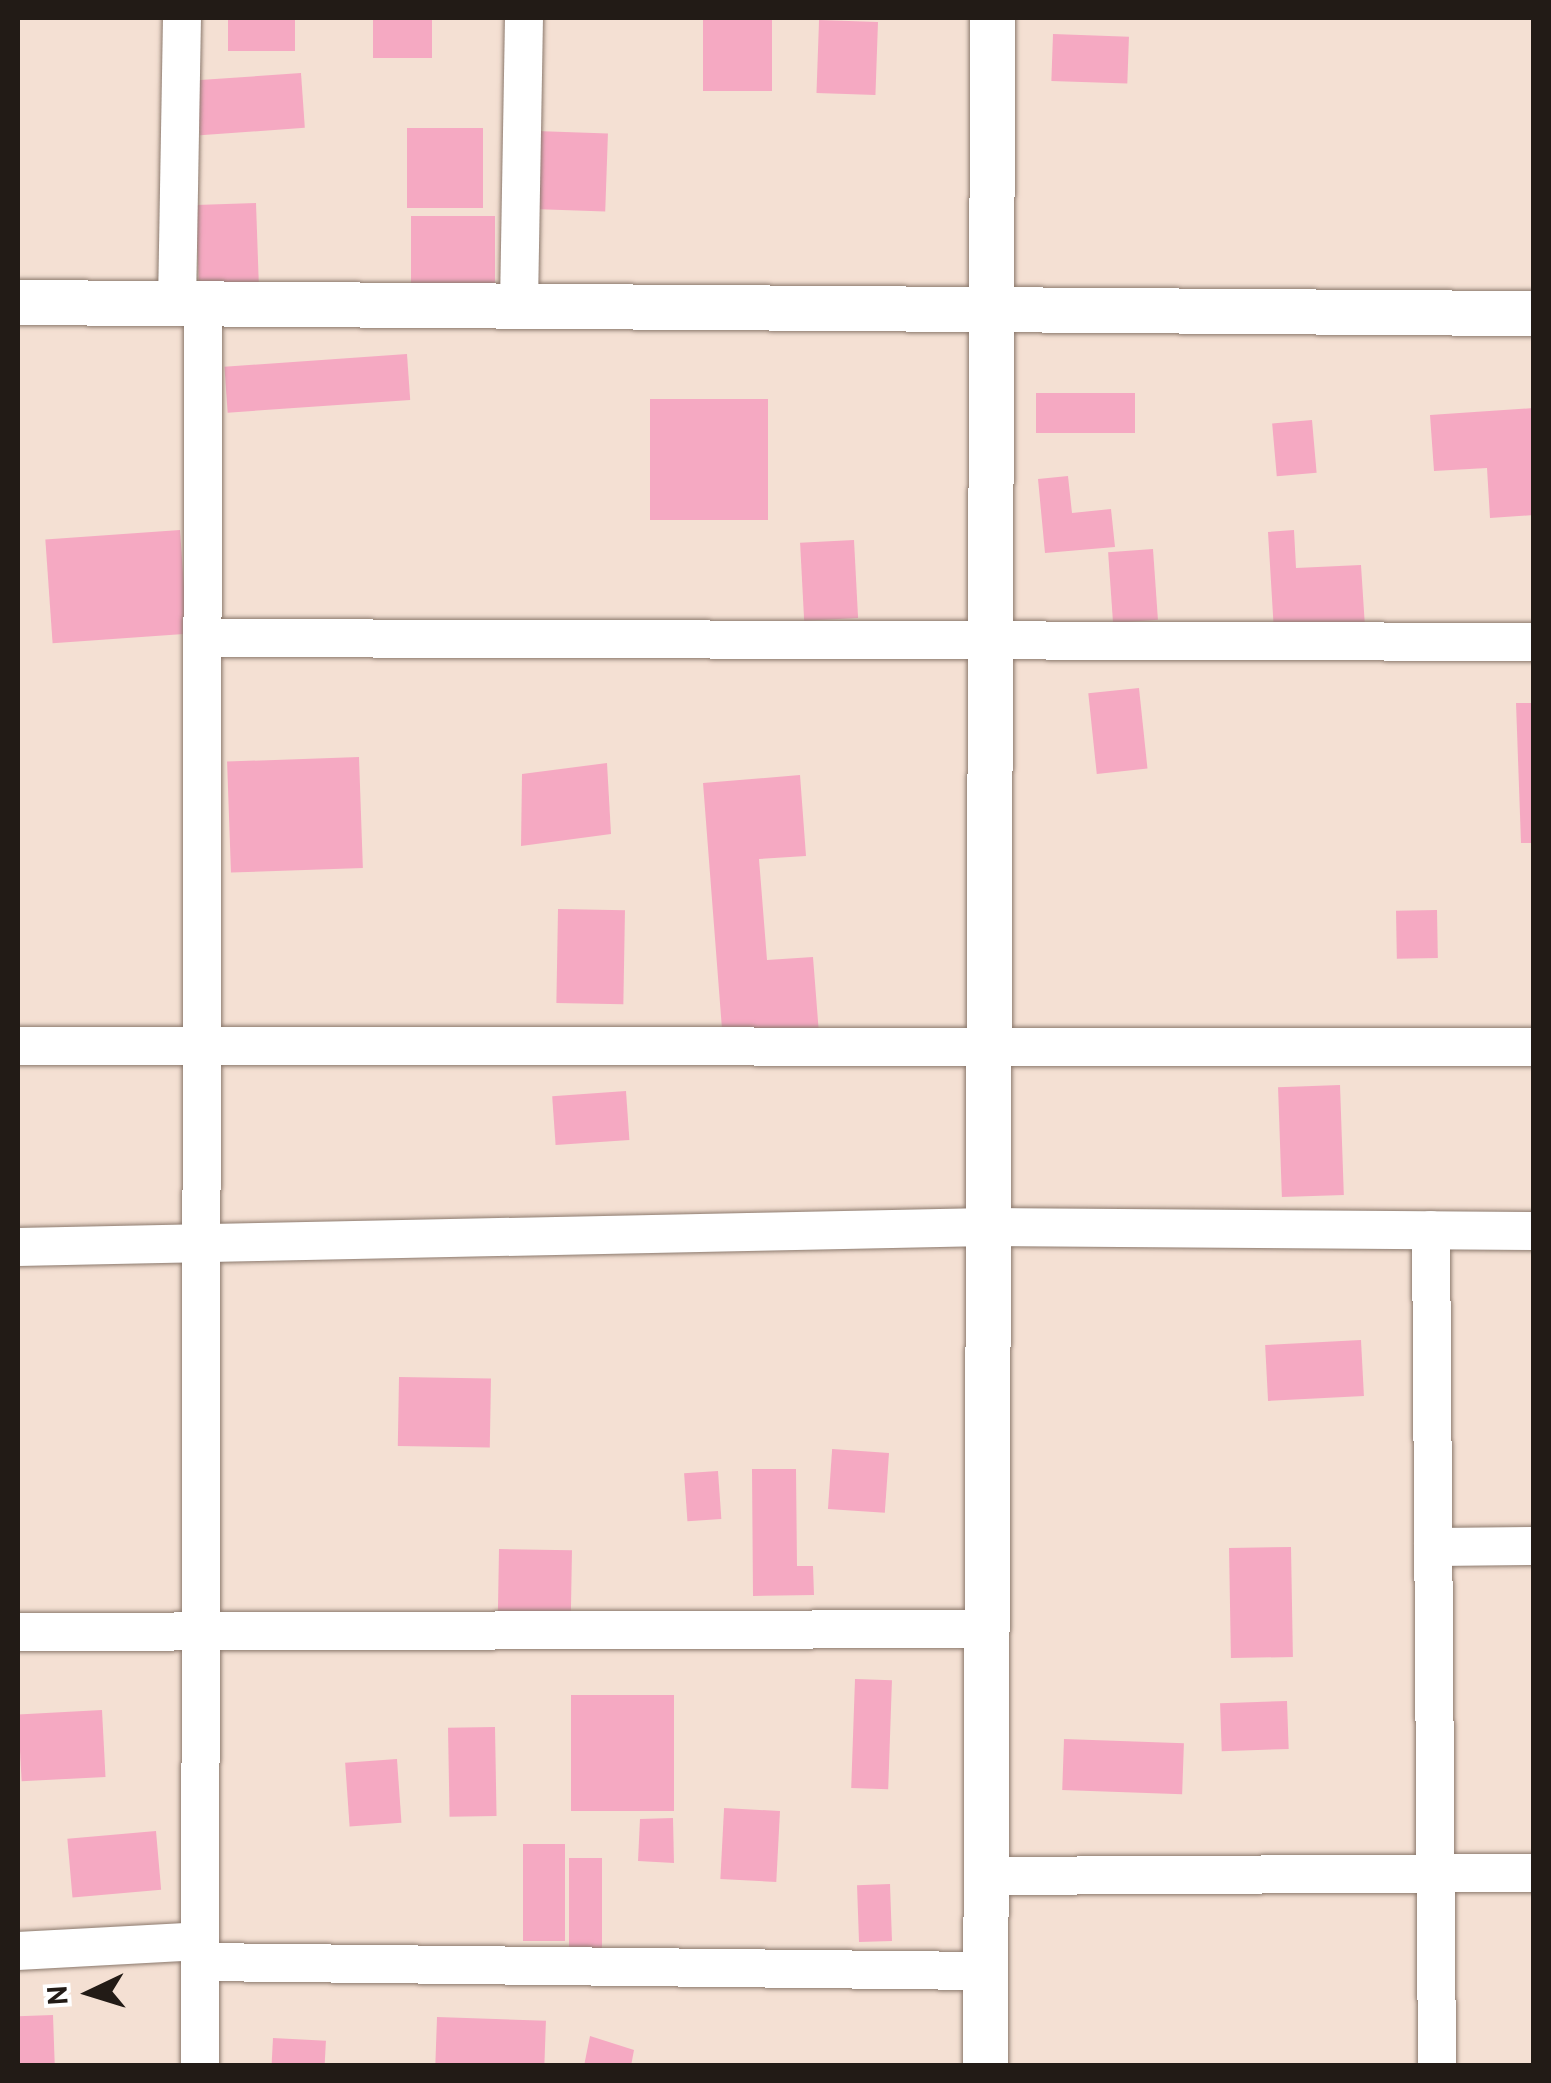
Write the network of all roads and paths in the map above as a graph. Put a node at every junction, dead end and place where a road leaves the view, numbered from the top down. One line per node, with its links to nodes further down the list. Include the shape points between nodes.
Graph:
1 (182, 18): 5 (street)
2 (524, 18): 6 (street)
3 (992, 18): 7 (street)
4 (18, 302): 5 (street)
5 (190, 304): 6 (street); 10 (street)
6 (519, 304): 7 (street)
7 (991, 306): 8 (street); 9 (street)
8 (1534, 313)
9 (990, 635): 10 (street); 11 (street); 14 (street)
10 (202, 638): 13 (street)
11 (1534, 642)
12 (18, 1046): 13 (street)
13 (202, 1046): 14 (street); 19 (street)
14 (988, 1047): 15 (street); 16 (street)
15 (1534, 1047)
16 (988, 1227): 17 (street); 19 (street); 23 (street)
17 (1432, 1230): 18 (street); 22 (street)
18 (1534, 1231)
19 (202, 1241): 20 (street); 24 (street)
20 (18, 1248)
21 (1534, 1546): 22 (street)
22 (1434, 1547): 26 (street)
23 (987, 1628): 24 (street); 28 (street)
24 (201, 1631): 25 (street); 30 (street)
25 (18, 1632)
26 (1436, 1874): 27 (street); 28 (street); 34 (street)
27 (1534, 1874)
28 (986, 1876): 31 (street)
29 (18, 1951): 30 (street)
30 (200, 1952): 31 (street); 32 (street)
31 (986, 1971): 33 (street)
32 (200, 2066)
33 (985, 2066)
34 (1437, 2066)

